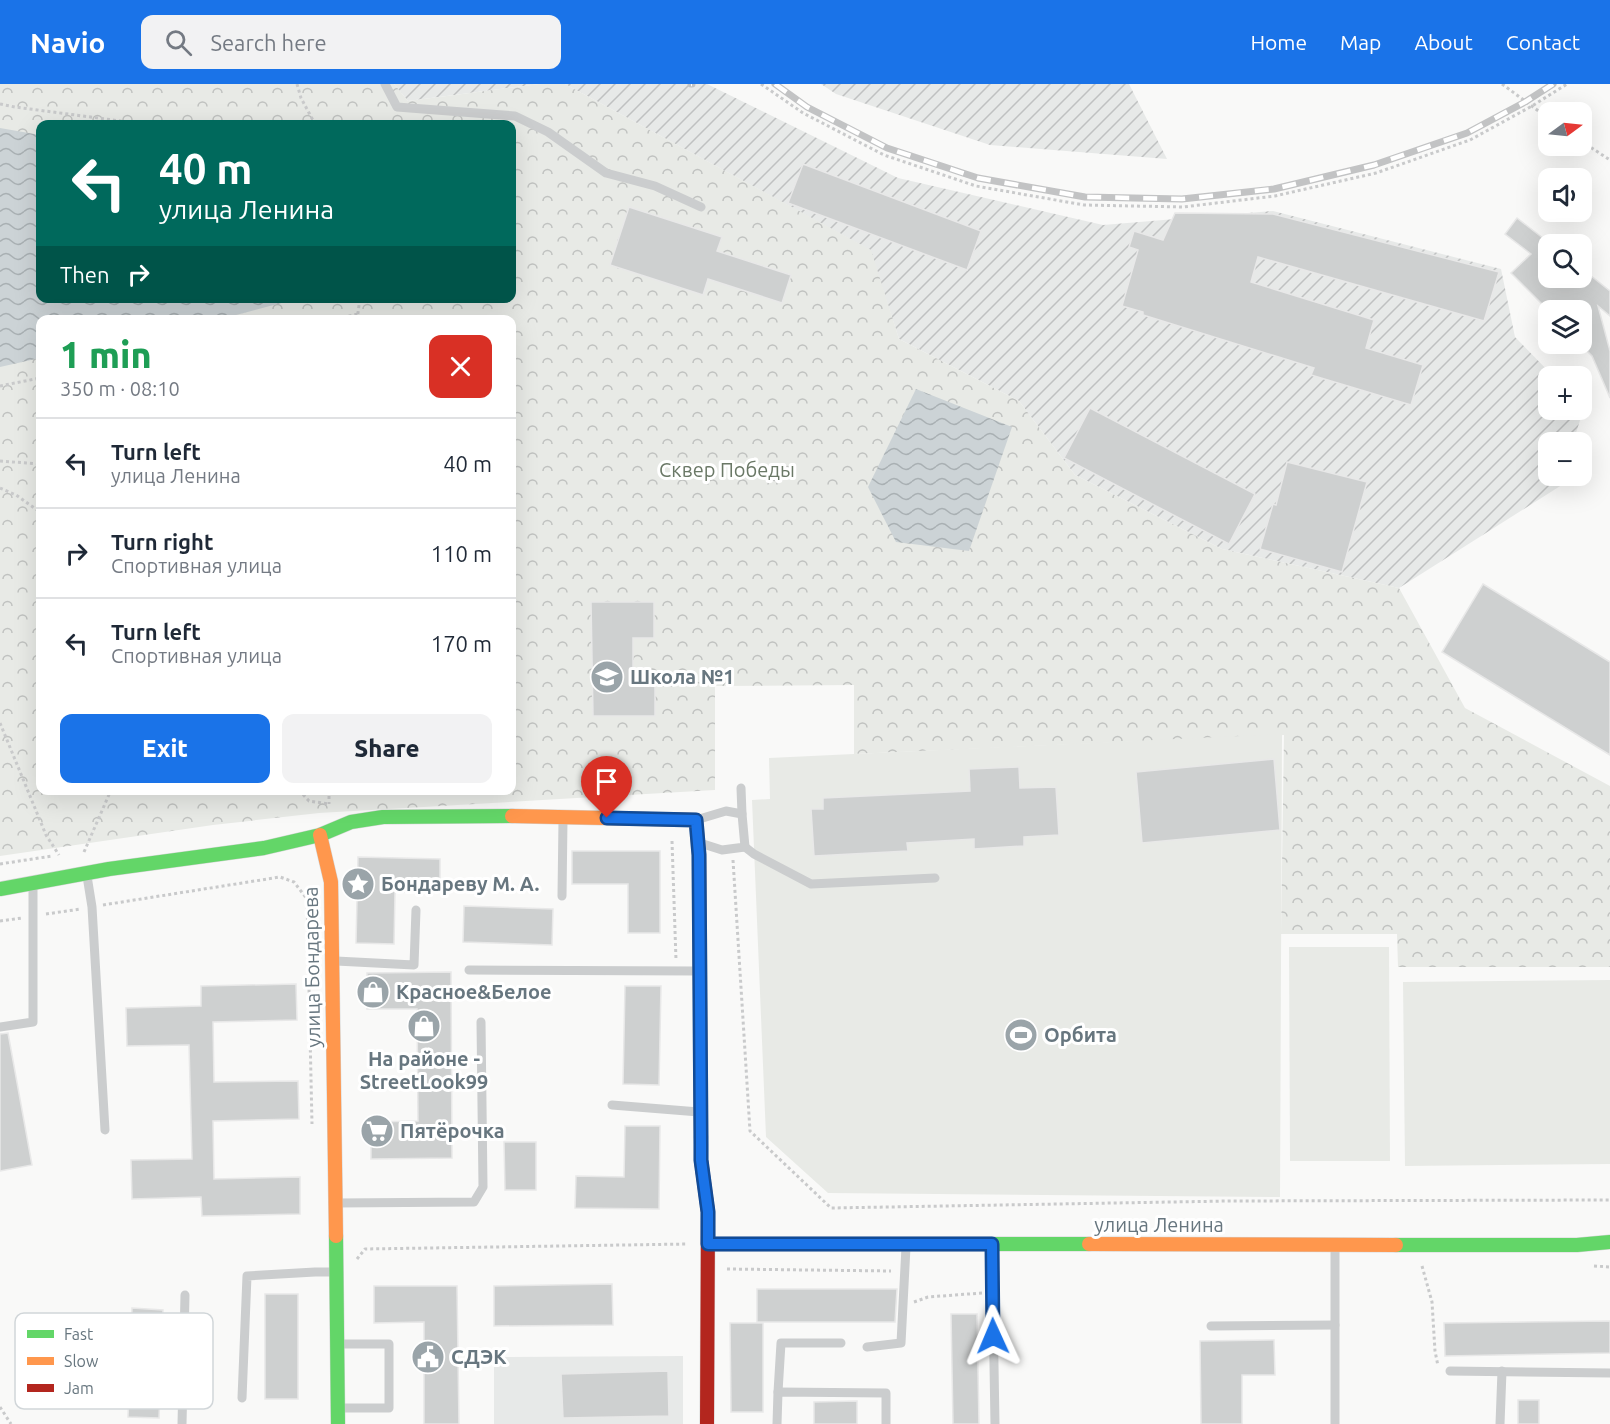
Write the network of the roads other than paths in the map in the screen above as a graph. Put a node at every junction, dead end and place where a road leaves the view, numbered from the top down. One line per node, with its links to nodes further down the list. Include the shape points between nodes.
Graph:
1 (385, 84): 2 (lane, via 397,107 515,116 548,132 606,173 655,186)
2 (701, 207)
3 (741, 788): 4 (lane)
4 (742, 814): 6 (lane, via 726,811); 9 (lane)
5 (563, 817): 6 (street); 7 (street, via 383,818 351,822); 14 (lane)
6 (696, 820): 8 (street)
7 (320, 835): 10 (street, via 264,848); 16 (street, улица Бондарева, via 331,882)
8 (698, 843): 9 (lane, via 722,850); 18 (street)
9 (746, 848): 11 (lane, via 811,884)
10 (87, 873): 12 (street); 23 (lane)
11 (935, 878)
12 (33, 883): 13 (street); 20 (lane, via 33,1022)
13 (0, 889)
14 (561, 896)
15 (416, 910): 16 (lane, via 414,965)
16 (333, 962): 24 (street, улица Бондарева)
17 (469, 970): 18 (lane)
18 (700, 970): 22 (street)
19 (481, 1022): 24 (lane, via 483,1187 474,1202)
20 (0, 1026)
21 (612, 1105): 22 (lane)
22 (701, 1112): 26 (street)
23 (105, 1130)
24 (335, 1203): 30 (street, улица Бондарева)
25 (1610, 1242): 29 (street, улица Ленина)
26 (708, 1244): 27 (street, улица Ленина); 47 (street)
27 (906, 1244): 28 (street, улица Ленина); 37 (lane, via 901,1343)
28 (992, 1244): 29 (street, улица Ленина); 50 (lane)
29 (1335, 1245): 33 (lane)
30 (335, 1272): 36 (street, улица Бондарева); 42 (lane, via 247,1276)
31 (185, 1295): 32 (lane)
32 (185, 1313)
33 (1335, 1325): 34 (lane); 51 (lane)
34 (1211, 1326)
35 (841, 1343): 41 (lane, via 781,1343)
36 (337, 1344): 43 (street, улица Бондарева); 43 (lane, via 389,1344 389,1408)
37 (867, 1347)
38 (1450, 1371): 39 (lane)
39 (1502, 1371): 40 (lane); 52 (lane)
40 (1610, 1372)
41 (778, 1392): 48 (lane); 49 (lane, via 886,1393)
42 (242, 1398)
43 (338, 1408): 46 (street, улица Бондарева)
44 (182, 1409): 45 (lane)
45 (182, 1424)
46 (338, 1424)
47 (707, 1424)
48 (777, 1424)
49 (886, 1424)
50 (995, 1424)
51 (1335, 1424)
52 (1500, 1424)

